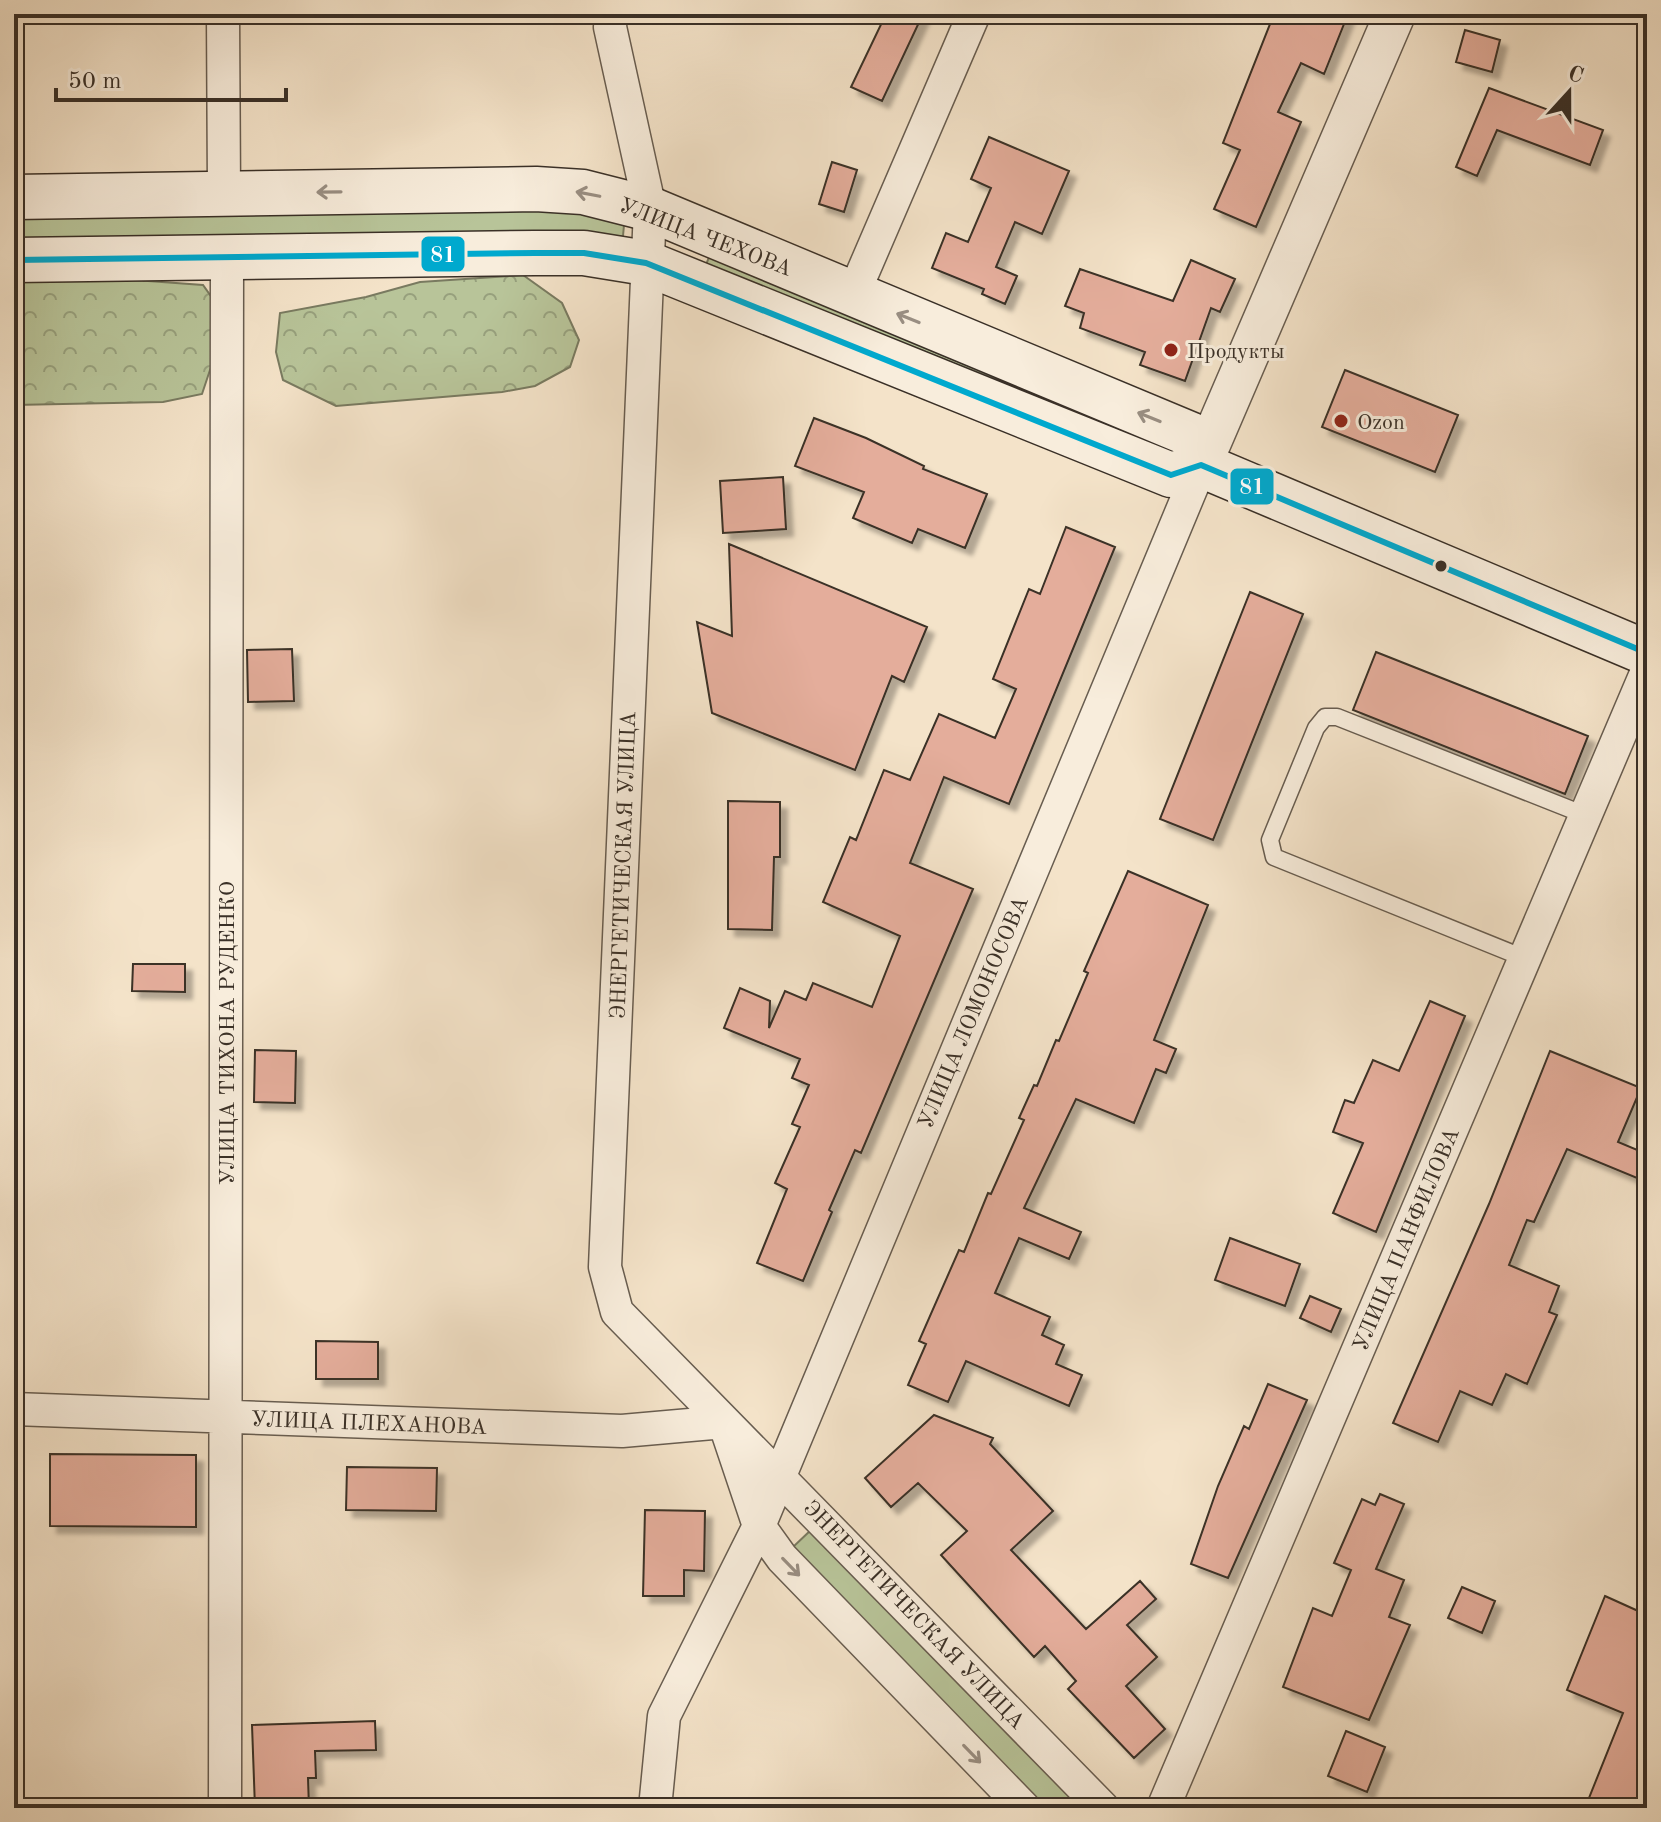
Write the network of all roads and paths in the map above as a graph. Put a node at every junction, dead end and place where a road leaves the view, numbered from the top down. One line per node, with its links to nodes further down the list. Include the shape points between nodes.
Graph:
1 (223, 14): 5 (street)
2 (611, 14): 7 (street)
3 (974, 14): 11 (street)
4 (1395, 14): 12 (street, УЛИЦА ЛОМОНОСОВА)
5 (224, 194): 6 (main road, УЛИЦА ЧЕХОВА); 7 (main road, УЛИЦА ЧЕХОВА, one-way to 5, via 583,192 536,189)
6 (14, 197)
7 (650, 209): 10 (street, ЭНЕРГЕТИЧЕСКАЯ УЛИЦА); 11 (main road, УЛИЦА ЧЕХОВА)
8 (227, 257): 9 (main road); 10 (main road, via 584,253); 18 (street, УЛИЦА ТИХОНА РУДЕНКО)
9 (14, 260)
10 (646, 263): 12 (main road, via 1171,475); 19 (street, ЭНЕРГЕТИЧЕСКАЯ УЛИЦА, via 605,1267 617,1312)
11 (853, 295): 12 (main road, УЛИЦА ЧЕХОВА, one-way to 11, via 1192,435)
12 (1201, 465): 13 (main road); 20 (street, УЛИЦА ЛОМОНОСОВА)
13 (1647, 653)
14 (1647, 671): 15 (street, УЛИЦА ПАНФИЛОВА)
15 (1585, 815): 16 (street, УЛИЦА ПАНФИЛОВА); 16 (lane, via 1337,717 1325,717 1316,728 1270,840 1274,857)
16 (1524, 958): 26 (street, УЛИЦА ПАНФИЛОВА)
17 (14, 1409): 18 (street, УЛИЦА ПЛЕХАНОВА)
18 (226, 1417): 19 (street, УЛИЦА ПЛЕХАНОВА, via 622,1431); 22 (street, УЛИЦА ТИХОНА РУДЕНКО)
19 (724, 1422): 20 (street, ЭНЕРГЕТИЧЕСКАЯ УЛИЦА); 21 (street, ЭНЕРГЕТИЧЕСКАЯ УЛИЦА)
20 (778, 1473): 21 (street, УЛИЦА ЛОМОНОСОВА); 25 (street, ЭНЕРГЕТИЧЕСКАЯ УЛИЦА)
21 (759, 1526): 23 (street, УЛИЦА ЛОМОНОСОВА, via 664,1716); 24 (street, ЭНЕРГЕТИЧЕСКАЯ УЛИЦА, one-way to 24, via 782,1558)
22 (225, 1808)
23 (655, 1808)
24 (1024, 1808)
25 (1103, 1808)
26 (1163, 1808)

